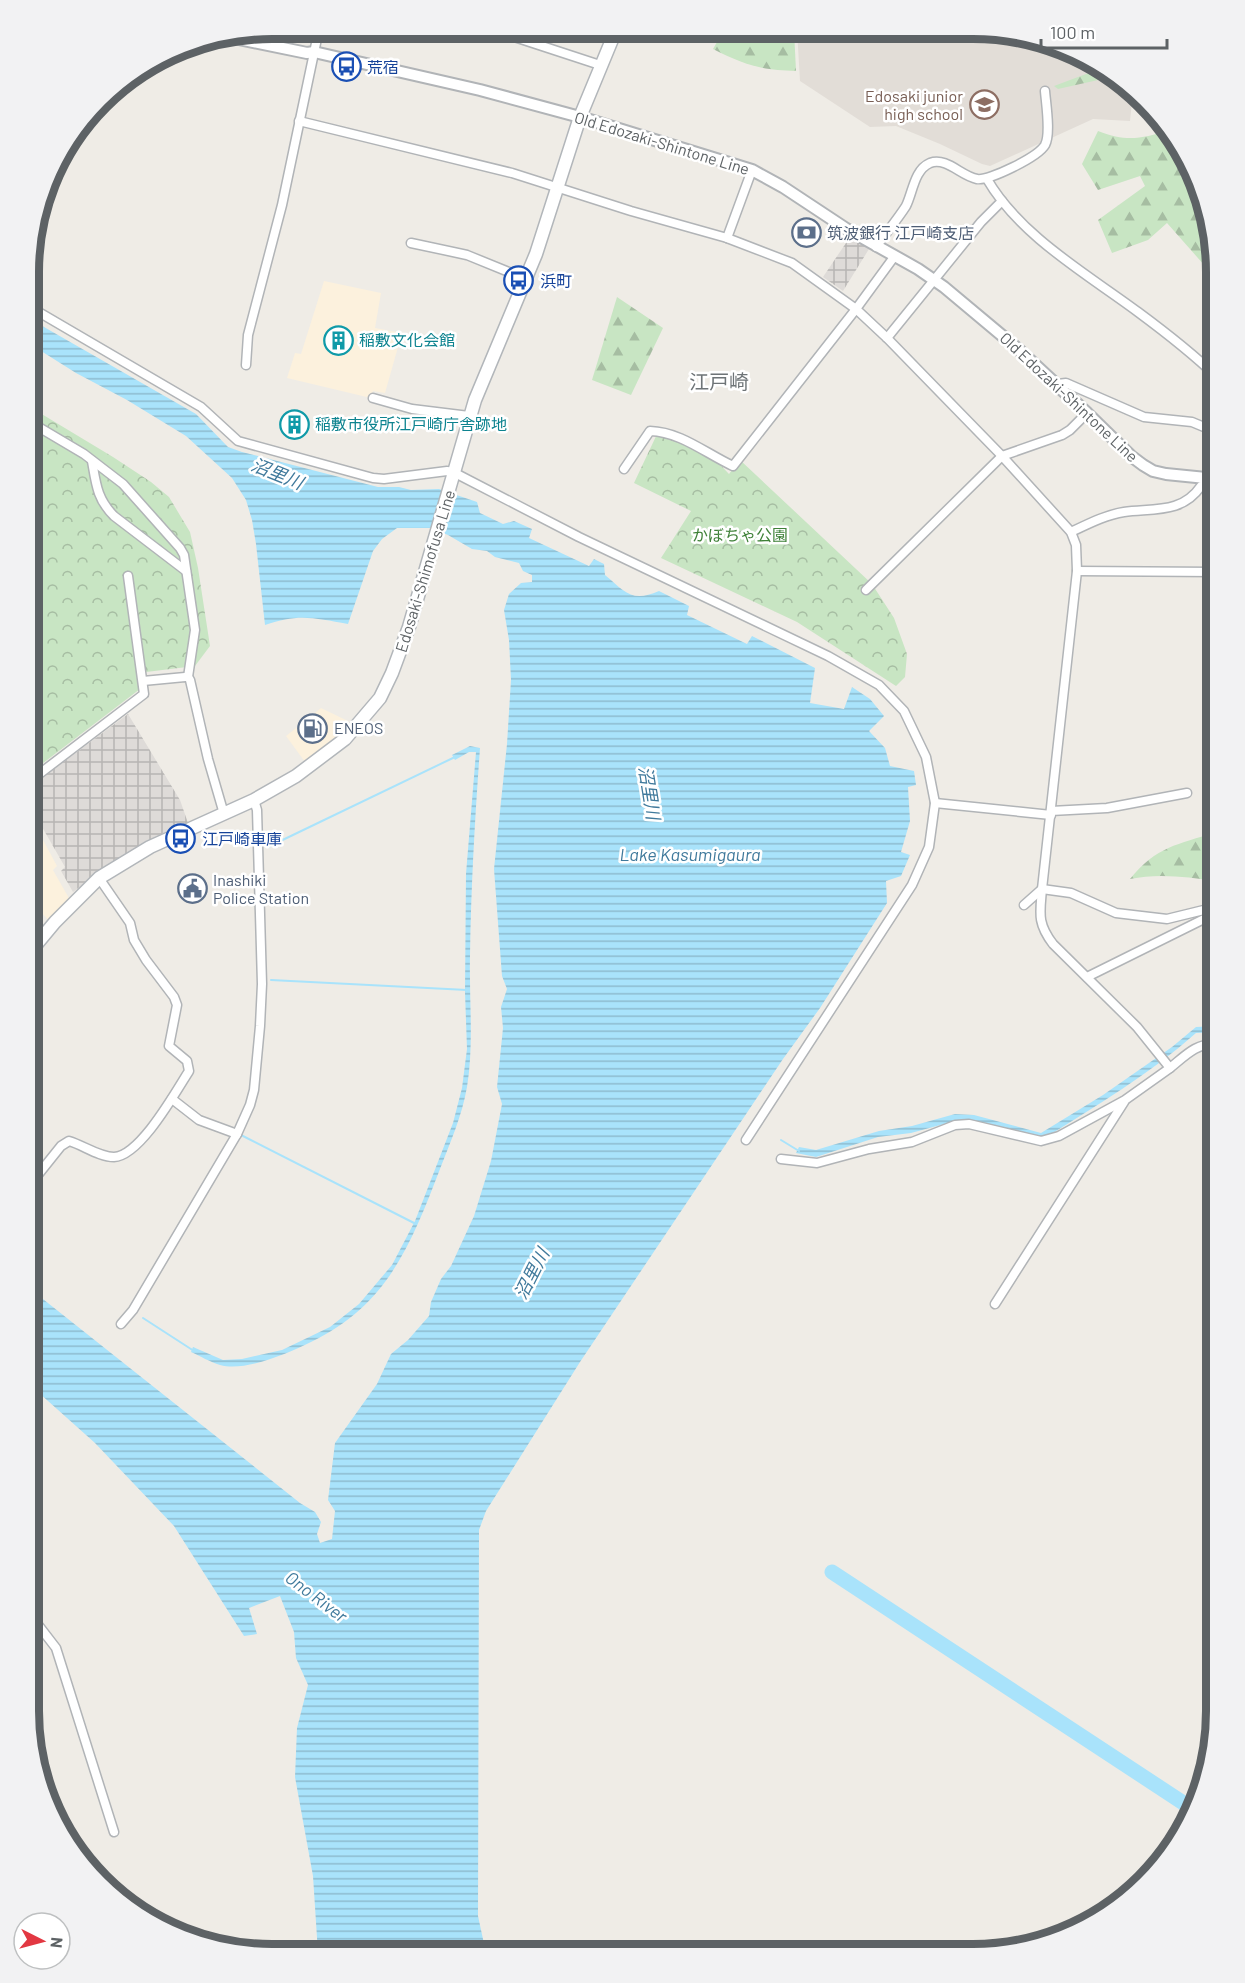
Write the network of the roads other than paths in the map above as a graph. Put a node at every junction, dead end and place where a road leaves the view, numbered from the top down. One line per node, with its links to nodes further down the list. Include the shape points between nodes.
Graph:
1 (317, 39): 5 (street)
2 (521, 39): 6 (street)
3 (612, 39): 6 (main road, Edosaki-Shimofusa Line)
4 (246, 40): 5 (street, Old Edozaki-Shintone Line)
5 (314, 52): 8 (street, Old Edozaki-Shintone Line); 9 (street)
6 (600, 65): 8 (main road, Edosaki-Shimofusa Line)
7 (1045, 91): 11 (street, via 1045,146)
8 (580, 117): 10 (street, Old Edozaki-Shintone Line); 12 (main road, Edosaki-Shimofusa Line)
9 (299, 121): 12 (street); 23 (street, via 248,335)
10 (752, 170): 14 (street); 16 (street, Old Edozaki-Shintone Line)
11 (987, 179): 13 (street); 16 (street, via 975,179 943,163 926,166 918,174 906,205)
12 (557, 187): 14 (street); 18 (main road, Edosaki-Shimofusa Line)
13 (1002, 201): 19 (street); 24 (street, via 1047,246)
14 (726, 238): 20 (street, via 792,263)
15 (411, 243): 18 (street, via 467,255)
16 (876, 247): 17 (street, Old Edozaki-Shintone Line)
17 (894, 257): 19 (street, Old Edozaki-Shintone Line); 20 (street)
18 (526, 279): 28 (main road, Edosaki-Shimofusa Line)
19 (935, 280): 22 (street); 25 (street, Old Edozaki-Shintone Line)
20 (856, 309): 22 (street); 33 (street, via 733,466 689,441 665,431 650,431)
21 (39, 312): 34 (street, via 201,406 232,436 249,445 384,479 447,471)
22 (887, 338): 31 (street)
23 (246, 365)
24 (1206, 368)
25 (1057, 384): 27 (street, Old Edozaki-Shintone Line); 30 (street, via 1066,382 1144,417 1192,422)
26 (373, 398): 28 (street, via 412,409)
27 (1087, 413): 31 (street, via 1062,435); 35 (street, Old Edozaki-Shintone Line, via 1131,456 1153,471)
28 (469, 417): 34 (main road, Edosaki-Shimofusa Line)
29 (39, 428): 32 (street)
30 (1206, 428)
31 (1002, 456): 37 (street); 42 (street)
32 (92, 461): 38 (street, via 123,484 180,548); 38 (street, via 103,505)
33 (624, 469)
34 (454, 476): 47 (main road, Edosaki-Shimofusa Line, via 402,648 380,698 337,746); 48 (street, via 828,656 879,686 903,711 926,757)
35 (1206, 478)
36 (1206, 486): 37 (street, via 1178,506 1124,512)
37 (1071, 532): 39 (street)
38 (186, 571): 43 (street, via 195,630)
39 (1077, 571): 40 (street); 49 (street)
40 (1206, 572)
41 (128, 576): 44 (street)
42 (866, 590)
43 (188, 677): 44 (street); 50 (street)
44 (142, 681): 45 (street, via 144,691 140,698)
45 (39, 775)
46 (1187, 793): 49 (street, via 1107,808)
47 (254, 800): 50 (main road, Edosaki-Shimofusa Line); 62 (street, via 262,984 254,1090)
48 (935, 803): 49 (street); 63 (street, via 929,847 912,885)
49 (1051, 813): 52 (street)
50 (224, 814): 51 (main road, Edosaki-Shimofusa Line, via 150,847)
51 (99, 878): 56 (main road, Edosaki-Shimofusa Line); 60 (street, via 177,1005 170,1046 187,1061 189,1071)
52 (1042, 889): 53 (street); 54 (street, via 1071,893 1116,913 1167,919); 57 (street, via 1043,931)
53 (1024, 905)
54 (1206, 909)
55 (1206, 918): 57 (street)
56 (39, 941)
57 (1087, 977): 59 (street, via 1137,1027)
58 (1206, 1043): 59 (street)
59 (1170, 1068): 61 (street)
60 (172, 1099): 62 (street, via 199,1120); 65 (street, via 139,1144 115,1157 69,1141)
61 (1125, 1100): 64 (street, via 1059,1137 1041,1141 969,1124 955,1125 912,1142 817,1163); 66 (street)
62 (237, 1134): 67 (street)
63 (746, 1140)
64 (781, 1160)
65 (39, 1174)
66 (995, 1304)
67 (121, 1324)
68 (39, 1626): 69 (street, via 56,1648)
69 (114, 1832)

